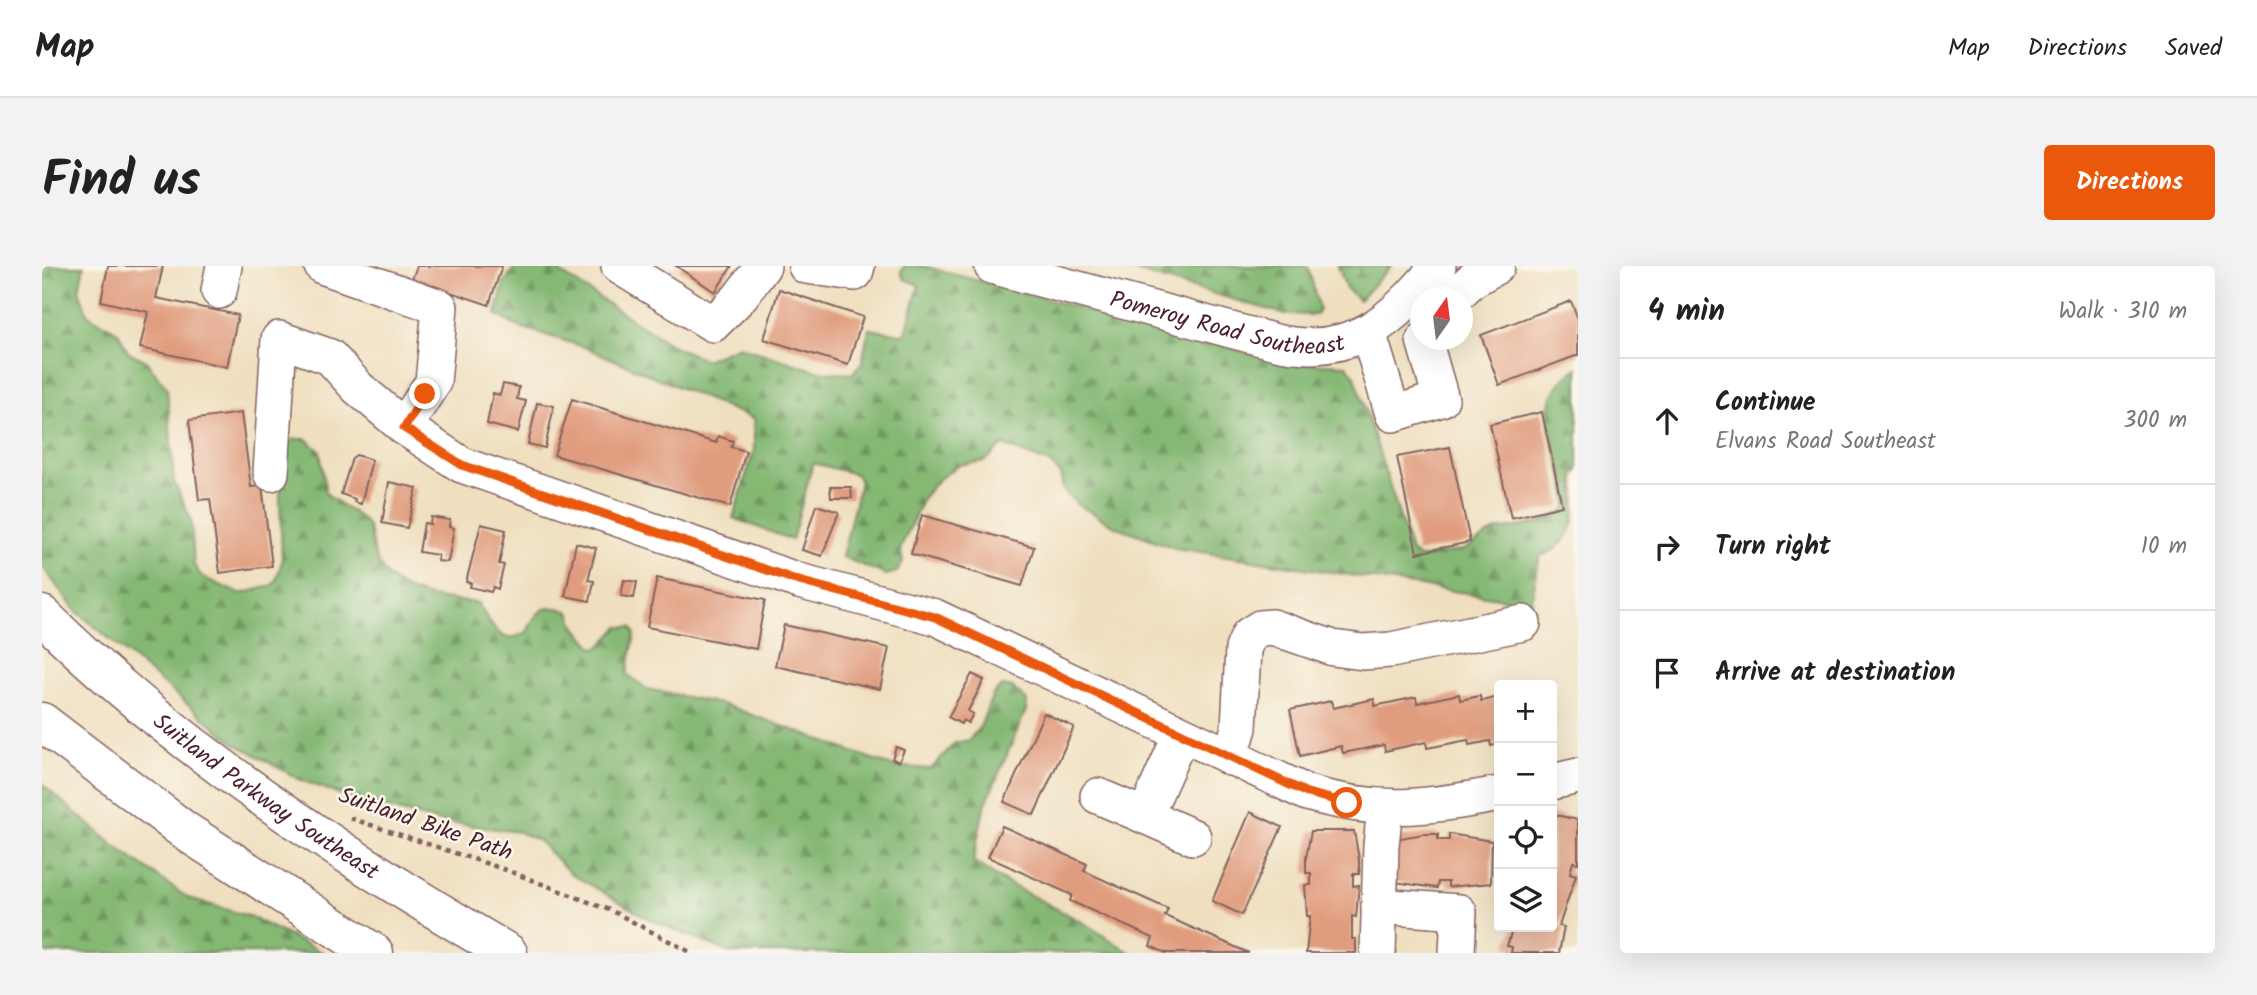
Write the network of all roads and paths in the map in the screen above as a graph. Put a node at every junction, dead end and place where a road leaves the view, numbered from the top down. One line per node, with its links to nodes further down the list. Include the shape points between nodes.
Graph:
1 (323, 266): 14 (street, via 440,307 433,382)
2 (619, 266): 3 (street, via 713,324)
3 (763, 266)
4 (806, 266): 5 (street, via 855,273)
5 (856, 266)
6 (992, 266): 12 (street, Pomeroy Road Southeast, via 1288,345 1323,345)
7 (1438, 266): 9 (street, Pomeroy Road Southeast)
8 (1497, 266): 10 (street)
9 (1428, 287)
10 (1465, 287)
11 (1410, 312): 12 (street, Pomeroy Road Southeast)
12 (1368, 332): 13 (street, via 1394,414 1441,399)
13 (1427, 350)
14 (404, 428): 15 (street, via 330,357 279,339); 19 (street, via 462,465 799,581 935,617)
15 (271, 473)
16 (42, 615): 31 (highway, Suitland Parkway Southeast, via 128,693 236,776 382,876)
17 (1523, 624): 20 (street, via 1363,652 1320,645 1272,626 1260,628 1249,635 1243,649 1239,728)
18 (42, 722): 30 (highway, via 185,831)
19 (1181, 735): 20 (street); 27 (street)
20 (1230, 758): 25 (street, via 1307,793)
21 (1578, 776): 22 (street)
22 (1557, 781)
23 (1494, 795): 25 (street)
24 (1098, 796): 27 (street)
25 (1385, 808): 29 (street)
26 (342, 816): 32 (path, Suitland Bike Path, via 577,897)
27 (1145, 816): 28 (street)
28 (1193, 837)
29 (1379, 906): 33 (street); 34 (street, via 1459,912)
30 (374, 953)
31 (508, 953)
32 (692, 953)
33 (1378, 953)
34 (1457, 953)

